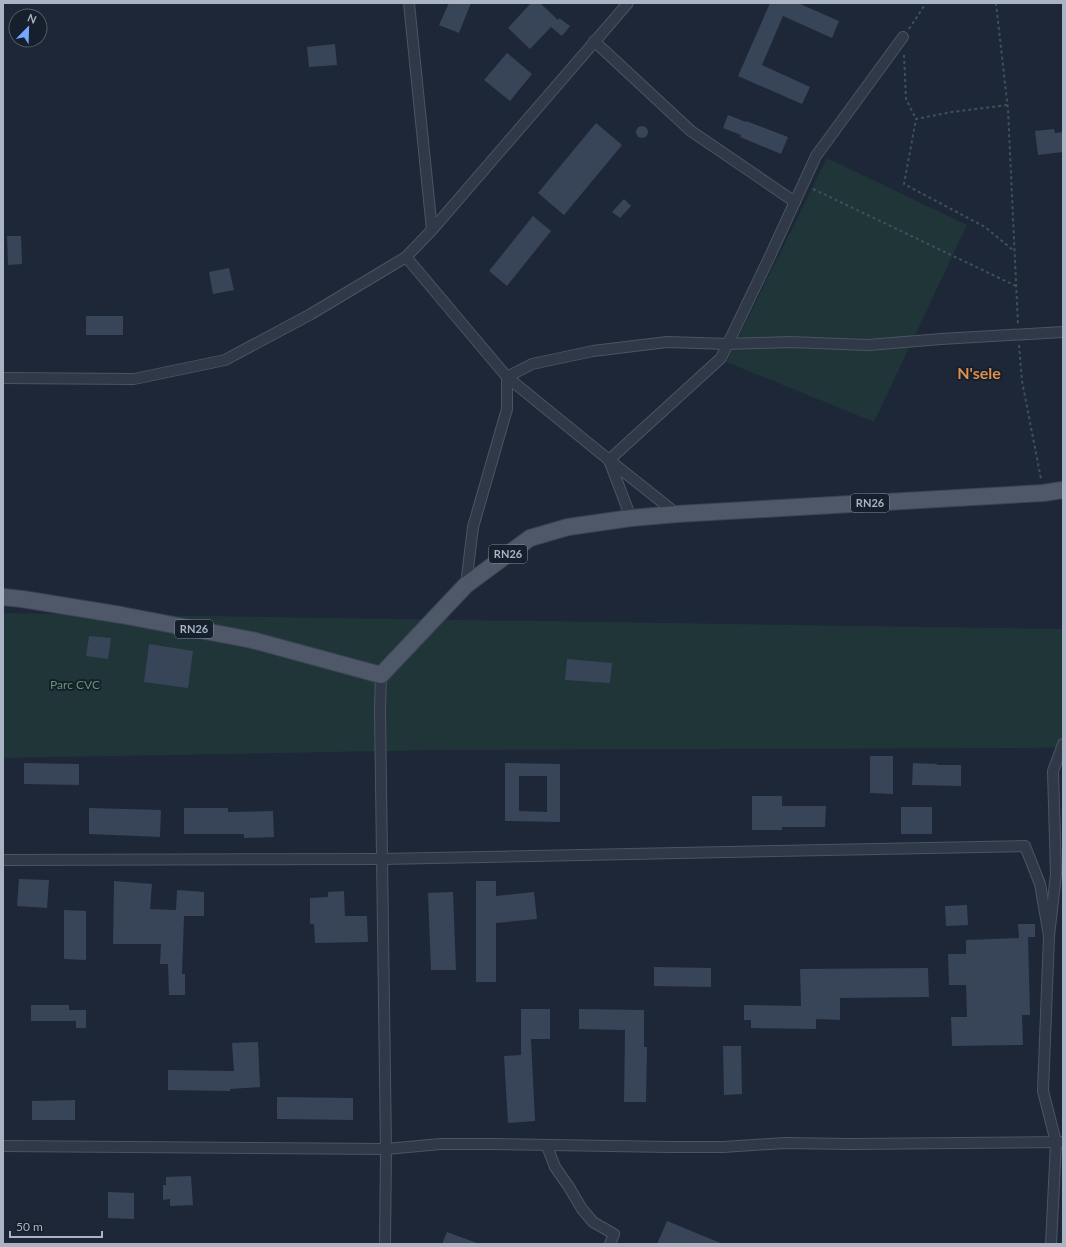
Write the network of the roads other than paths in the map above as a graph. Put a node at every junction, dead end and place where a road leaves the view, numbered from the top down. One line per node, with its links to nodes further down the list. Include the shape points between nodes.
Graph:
1 (409, 3): 6 (street)
2 (628, 3): 4 (street)
3 (904, 37): 5 (street, via 816,156)
4 (594, 41): 5 (street, via 691,131); 6 (street)
5 (795, 202): 9 (street)
6 (432, 230): 7 (street)
7 (406, 257): 10 (street); 11 (street, via 312,314 225,360 134,379)
8 (1063, 332): 9 (street, via 868,345 790,342)
9 (728, 344): 10 (street, via 667,342 593,351 532,364); 12 (street, via 721,358)
10 (507, 377): 12 (street); 16 (street, via 507,410 473,527)
11 (3, 378)
12 (609, 460): 14 (street); 15 (street)
13 (1063, 490): 14 (main road, RN26)
14 (677, 514): 15 (main road, RN26)
15 (631, 518): 16 (main road, RN26, via 568,527 530,538)
16 (466, 585): 18 (main road, RN26)
17 (3, 598): 18 (main road, RN26, via 121,615 252,640)
18 (381, 675): 20 (street)
19 (1063, 744): 22 (street, via 1053,771 1056,874)
20 (381, 859): 21 (street); 22 (street, via 1025,846 1040,884); 26 (street)
21 (3, 860)
22 (1049, 936): 23 (street, via 1043,1091)
23 (1059, 1142): 25 (street, via 785,1143 723,1147); 29 (street)
24 (3, 1146): 26 (street)
25 (547, 1146): 26 (street, via 441,1144); 28 (street, via 555,1167 582,1209 593,1222 614,1234)
26 (386, 1150): 27 (street)
27 (385, 1244)
28 (610, 1244)
29 (1051, 1244)

